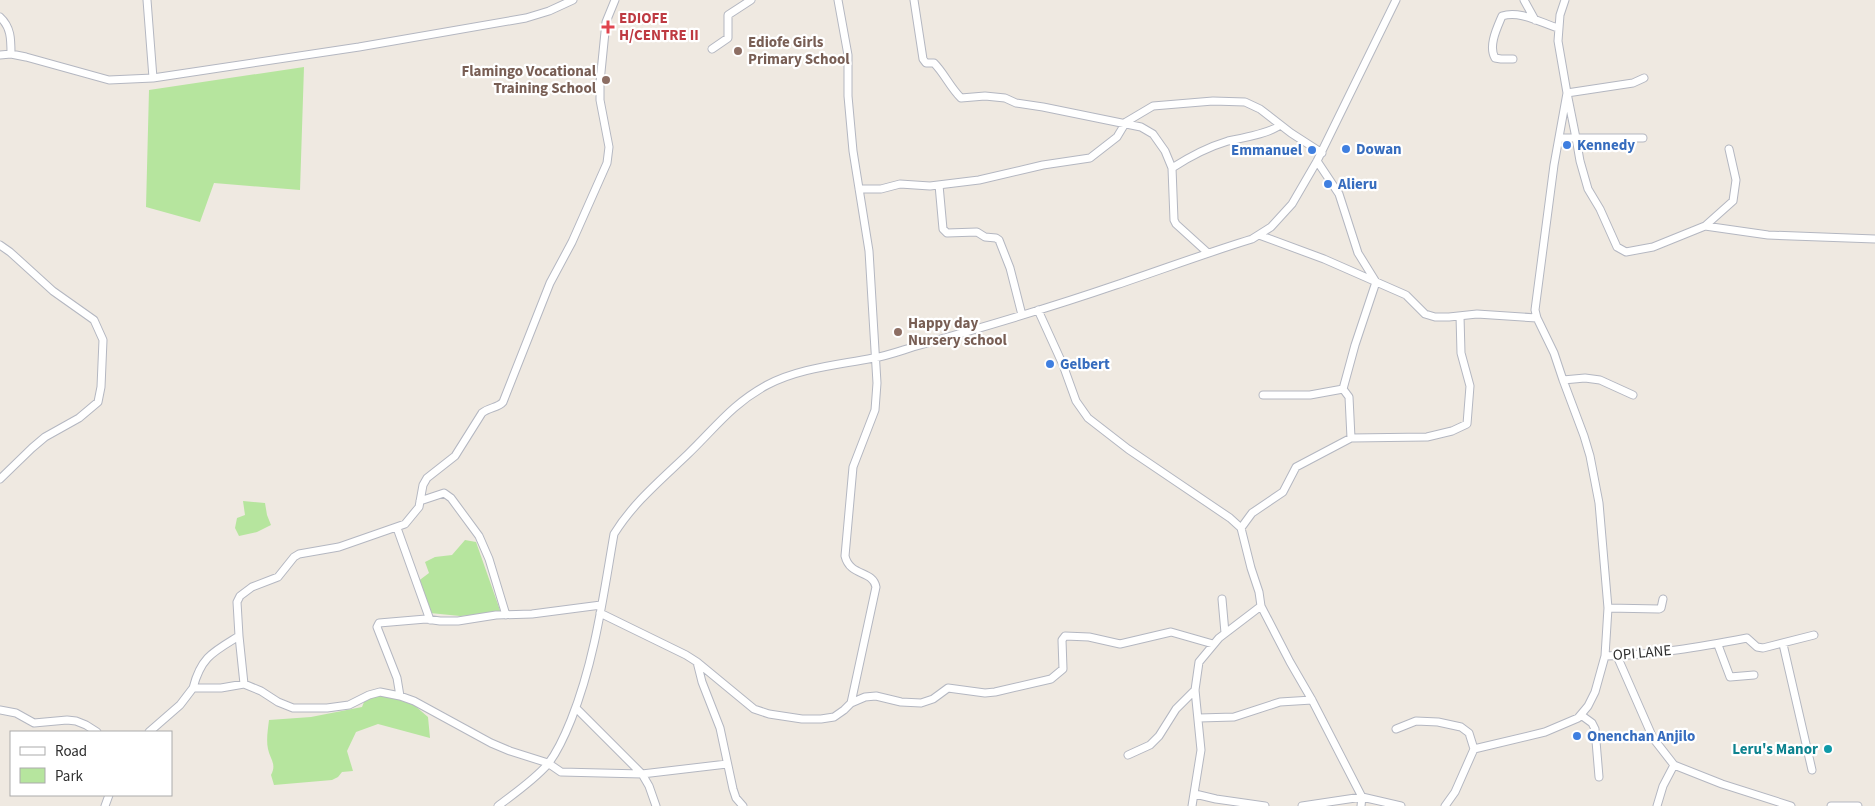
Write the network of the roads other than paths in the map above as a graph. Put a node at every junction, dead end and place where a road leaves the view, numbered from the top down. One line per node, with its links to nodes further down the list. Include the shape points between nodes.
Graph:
1 (147, 0): 17 (street)
2 (574, 0): 17 (street, via 526,18)
3 (615, 0): 48 (street, via 606,22 600,82 609,147 602,178 550,283 504,402 482,413 455,456 427,478)
4 (751, 0): 13 (street, via 728,16 728,38)
5 (838, 0): 30 (street, via 848,56 848,96)
6 (914, 0): 20 (street, via 923,59 938,67 961,98 1005,98 1016,103)
7 (1396, 0): 26 (street)
8 (1524, 0): 11 (street)
9 (1565, 0): 12 (street)
10 (0, 17): 14 (street, via 10,33)
11 (1535, 20): 12 (street); 16 (street, via 1507,14 1502,16 1492,53 1501,60)
12 (1558, 28): 19 (street)
13 (712, 49)
14 (11, 54): 15 (street); 17 (street, via 109,80)
15 (0, 55)
16 (1514, 59)
17 (152, 78)
18 (1644, 78): 19 (street)
19 (1567, 93): 22 (street); 23 (street)
20 (1126, 122): 21 (street, via 1153,106 1213,101 1245,102); 28 (street, via 1153,134); 29 (street, via 1117,137 1090,158)
21 (1280, 125): 26 (street); 28 (street, via 1190,156)
22 (1560, 138): 23 (street); 40 (street, via 1535,302)
23 (1576, 138): 24 (street); 31 (street, via 1588,189 1617,247 1626,252 1653,247)
24 (1643, 138)
25 (1729, 149): 31 (street, via 1736,180 1733,201)
26 (1322, 152): 27 (street)
27 (1317, 161): 32 (street, via 1282,217); 36 (street, via 1339,194 1358,253)
28 (1172, 168): 35 (street, via 1174,220)
29 (940, 185): 30 (street, via 900,184 881,189); 38 (street, via 943,229 947,233 976,232 999,240)
30 (859, 189): 41 (street, via 869,251)
31 (1705, 226): 33 (street, via 1768,235)
32 (1260, 235): 35 (street); 36 (street)
33 (1875, 240)
34 (0, 245): 47 (street, via 53,291 94,320 103,340 98,402 79,418 45,437)
35 (1208, 253): 37 (street)
36 (1376, 282): 39 (street, via 1406,295 1425,314); 43 (street)
37 (1038, 310): 38 (street); 50 (street, via 1076,402 1088,418)
38 (1022, 315): 41 (street)
39 (1460, 316): 40 (street); 46 (street, via 1462,353 1470,386 1467,424 1427,437)
40 (1537, 318): 42 (street)
41 (875, 358): 53 (street, via 796,374 769,384 740,401 624,517 614,534); 74 (street, via 876,404 853,467 845,556 846,563 872,578 876,587)
42 (1564, 380): 45 (street, via 1600,380); 55 (street, via 1584,436 1599,503)
43 (1343, 389): 44 (street, via 1310,395); 46 (street, via 1349,397)
44 (1263, 395)
45 (1633, 395)
46 (1351, 438): 50 (street, via 1296,467 1283,492 1252,513)
47 (0, 479)
48 (420, 501): 49 (street, via 406,524); 57 (street, via 444,493 451,498 479,536)
49 (397, 528): 58 (street); 61 (street, via 330,549 299,554 278,577 252,587 240,596 237,602)
50 (1241, 528): 54 (street)
51 (1222, 599): 59 (street)
52 (1663, 599): 55 (street, via 1659,609)
53 (601, 605): 56 (street); 57 (street)
54 (1261, 606): 59 (street); 73 (street)
55 (1608, 608): 65 (street)
56 (600, 613): 67 (street); 75 (street, via 592,658)
57 (506, 614): 58 (street, via 458,621)
58 (430, 620): 72 (street, via 377,625 397,678)
59 (1225, 633): 62 (street)
60 (1814, 635): 63 (street)
61 (239, 636): 69 (street); 70 (street, via 203,661)
62 (1213, 644): 71 (street, via 1199,662); 74 (street, via 1171,632 1120,644 1065,636 1062,640 1063,669 1051,679 985,693 948,688 921,703 876,696)
63 (1783, 644): 64 (street, OPI LANE, via 1757,647 1747,638); 87 (street)
64 (1718, 645): 66 (street, OPI LANE); 68 (street, via 1730,677)
65 (1605, 656): 66 (street, OPI LANE); 77 (street, via 1595,692)
66 (1617, 656): 86 (street, via 1653,738)
67 (697, 662): 74 (street, via 754,709 769,714 822,719 834,717); 85 (street, via 720,728)
68 (1754, 675)
69 (244, 684): 70 (street); 72 (street, via 293,708 349,705 380,692)
70 (193, 688): 81 (street, via 180,705)
71 (1195, 690): 78 (street); 83 (street, via 1176,709 1150,745)
72 (400, 696): 84 (street, via 491,743)
73 (1312, 700): 78 (street, via 1280,702 1234,717); 91 (street)
74 (851, 703)
75 (576, 708): 84 (street, via 564,738); 88 (street)
76 (0, 710): 80 (street, via 16,713 34,723 76,721)
77 (1582, 715): 82 (street, via 1545,732); 89 (street, via 1595,729)
78 (1199, 718): 90 (street, via 1201,760)
79 (1396, 729): 82 (street, via 1416,721 1462,727 1469,733)
80 (95, 731)
81 (150, 731)
82 (1474, 749): 101 (street, via 1455,792)
83 (1128, 755)
84 (548, 764): 88 (street, via 561,772); 92 (street)
85 (727, 764): 88 (street); 94 (street, via 735,794)
86 (1674, 764): 102 (street); 103 (street, via 1722,784)
87 (1812, 770)
88 (642, 774): 93 (street)
89 (1599, 777)
90 (1195, 794): 95 (street); 96 (street)
91 (1362, 797): 98 (street); 99 (street); 100 (street)
92 (498, 806)
93 (656, 806)
94 (744, 806)
95 (1192, 806)
96 (1261, 806): 97 (street)
97 (1265, 806)
98 (1302, 806)
99 (1361, 806)
100 (1401, 806)
101 (1445, 806)
102 (1657, 806)
103 (1791, 806)
104 (1831, 806): 105 (street)
105 (1858, 806)

